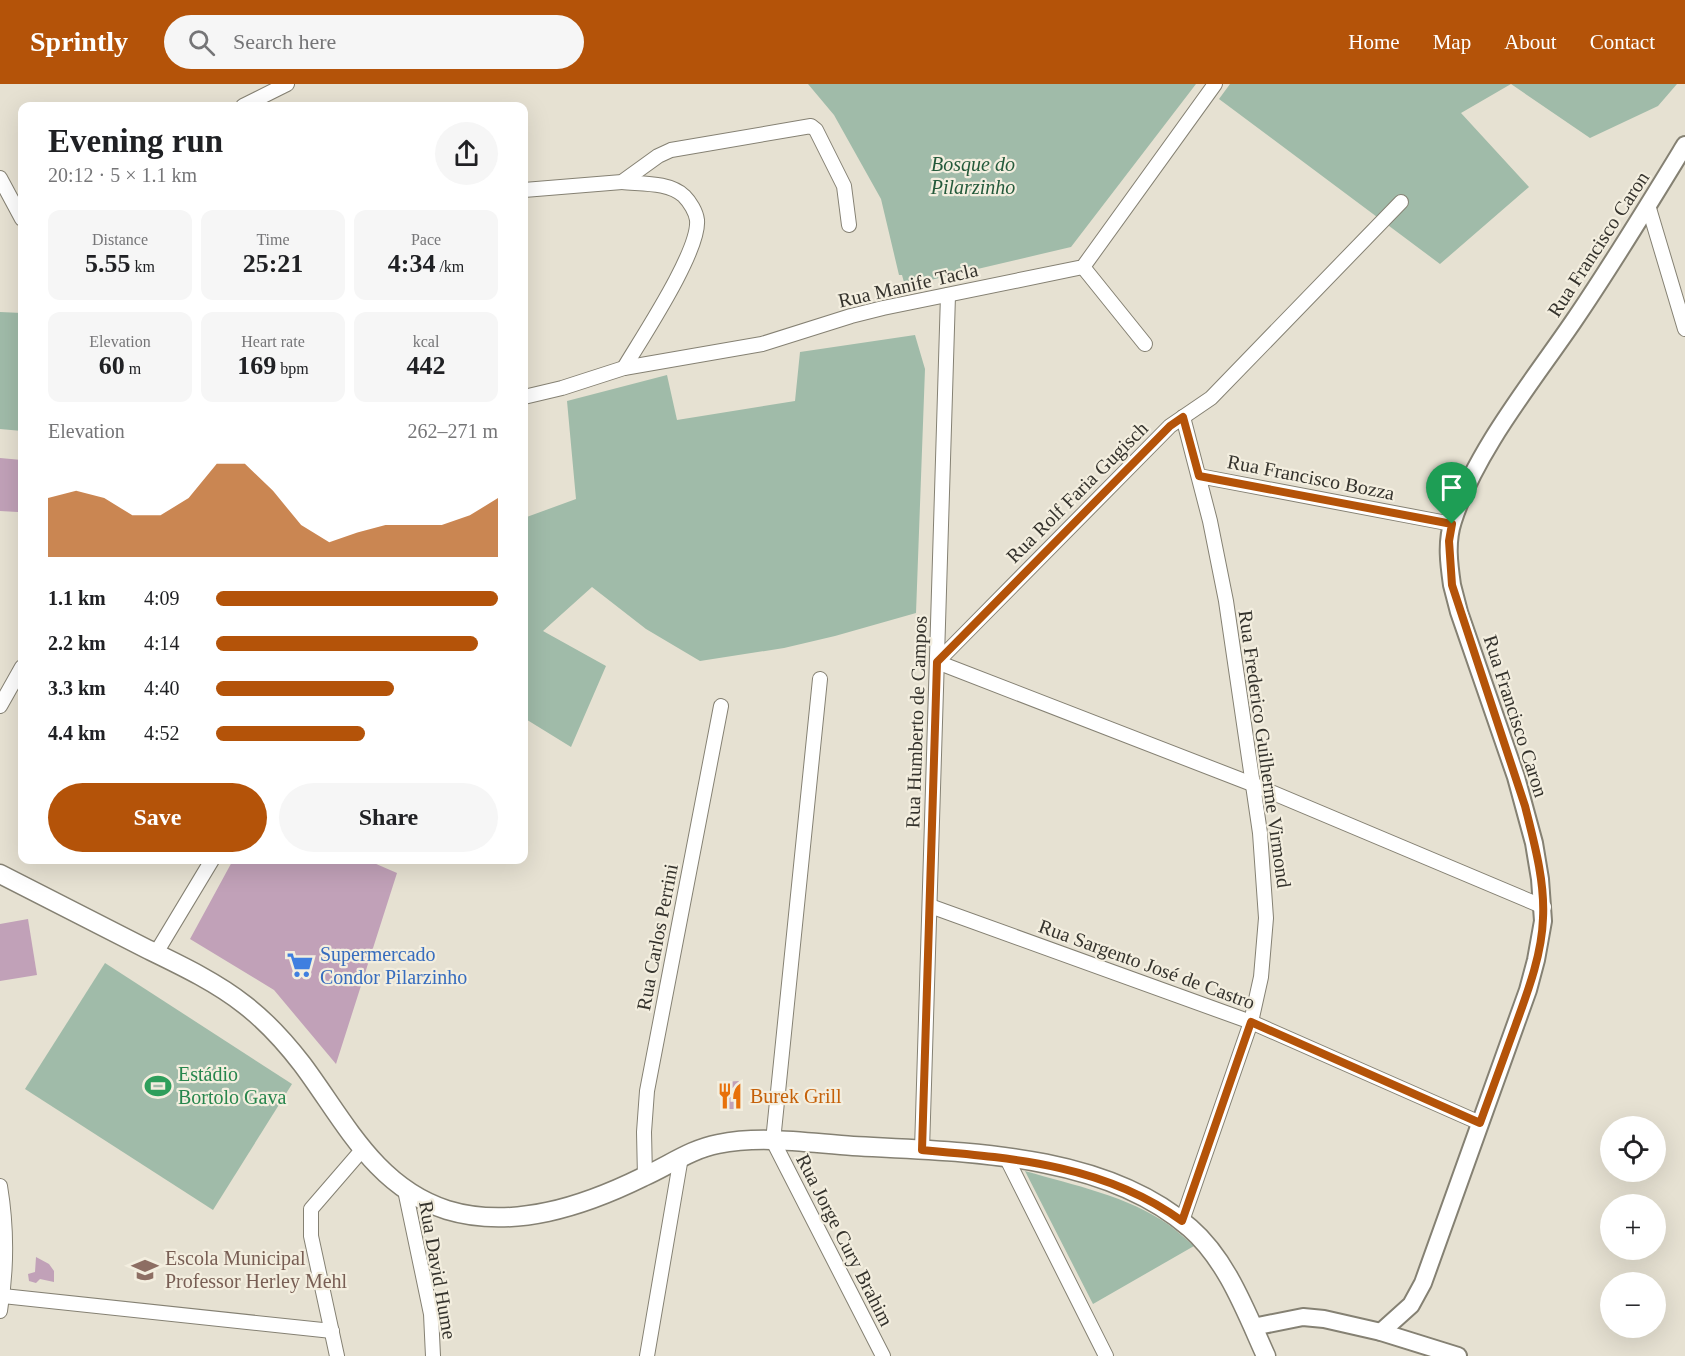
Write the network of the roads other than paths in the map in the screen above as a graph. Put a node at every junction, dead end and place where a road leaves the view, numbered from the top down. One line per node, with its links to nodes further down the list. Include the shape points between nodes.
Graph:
1 (287, 84): 3 (street)
2 (1215, 84): 12 (street)
3 (251, 102)
4 (1685, 145): 9 (street, Rua Francisco Caron)
5 (0, 178): 10 (street)
6 (622, 182): 7 (street); 11 (street, via 671,150 811,126 844,186); 16 (street, via 658,185 683,195 697,221 687,259)
7 (528, 190)
8 (1401, 202): 18 (street, Rua Rolf Faria Gugisch, via 1211,398)
9 (1648, 205): 14 (street); 20 (street, Rua Francisco Caron, via 1491,445)
10 (18, 211)
11 (849, 225)
12 (1083, 267): 13 (street, Rua Manife Tacla); 15 (street)
13 (948, 295): 16 (street, Rua Manife Tacla, via 851,316 762,344); 21 (street, Rua Humberto de Campos)
14 (1685, 329)
15 (1145, 344)
16 (624, 368): 17 (street, Rua Manife Tacla)
17 (528, 396)
18 (1183, 417): 19 (street, Rua Frederico Guilherme Virmond); 21 (street, Rua Rolf Faria Gugisch)
19 (1199, 476): 20 (street, Rua Francisco Bozza); 26 (street, Rua Frederico Guilherme Virmond, via 1226,601)
20 (1452, 524): 30 (street, Rua Francisco Caron, via 1452,585 1525,806)
21 (937, 662): 26 (street); 29 (street, Rua Humberto de Campos)
22 (820, 679): 34 (street)
23 (16, 691): 24 (street)
24 (0, 706)
25 (721, 706): 39 (street, Rua Carlos Perrini, via 647,1091)
26 (1252, 784): 30 (street); 32 (street, Rua Frederico Guilherme Virmond, via 1263,858 1266,918 1261,977)
27 (211, 864): 31 (street)
28 (0, 873): 31 (main road)
29 (930, 906): 32 (street, Rua Sargento José de Castro); 36 (street, Rua Humberto de Campos)
30 (1544, 907): 33 (street, Rua Francisco Caron, via 1536,960)
31 (156, 953): 35 (main road, via 242,1002 264,1021 303,1066)
32 (1251, 1022): 33 (street, Rua Sargento José de Castro); 42 (street, Rua Frederico Guilherme Virmond)
33 (1480, 1123): 47 (street, Rua Francisco Caron, via 1417,1295 1401,1316)
34 (772, 1141): 36 (main road); 37 (main road, via 719,1144); 51 (street, Rua Jorge Cury Brahim)
35 (362, 1150): 41 (main road); 46 (street, via 311,1209 311,1236)
36 (922, 1150): 38 (main road)
37 (681, 1157): 39 (main road); 50 (street)
38 (1006, 1157): 42 (main road, via 1112,1183 1142,1195); 52 (street)
39 (645, 1177): 41 (main road, via 577,1204 513,1216 449,1210)
40 (0, 1186): 43 (street, via 6,1251)
41 (405, 1190): 49 (street, Rua David Hume, via 430,1314)
42 (1182, 1221): 45 (main road, via 1210,1249)
43 (3, 1296): 44 (street); 46 (street)
44 (0, 1311)
45 (1252, 1327): 47 (street, via 1303,1317); 53 (main road)
46 (332, 1331): 48 (street)
47 (1381, 1332): 54 (street)
48 (337, 1356)
49 (433, 1356)
50 (647, 1356)
51 (883, 1356)
52 (1106, 1356)
53 (1266, 1356)
54 (1458, 1356)

